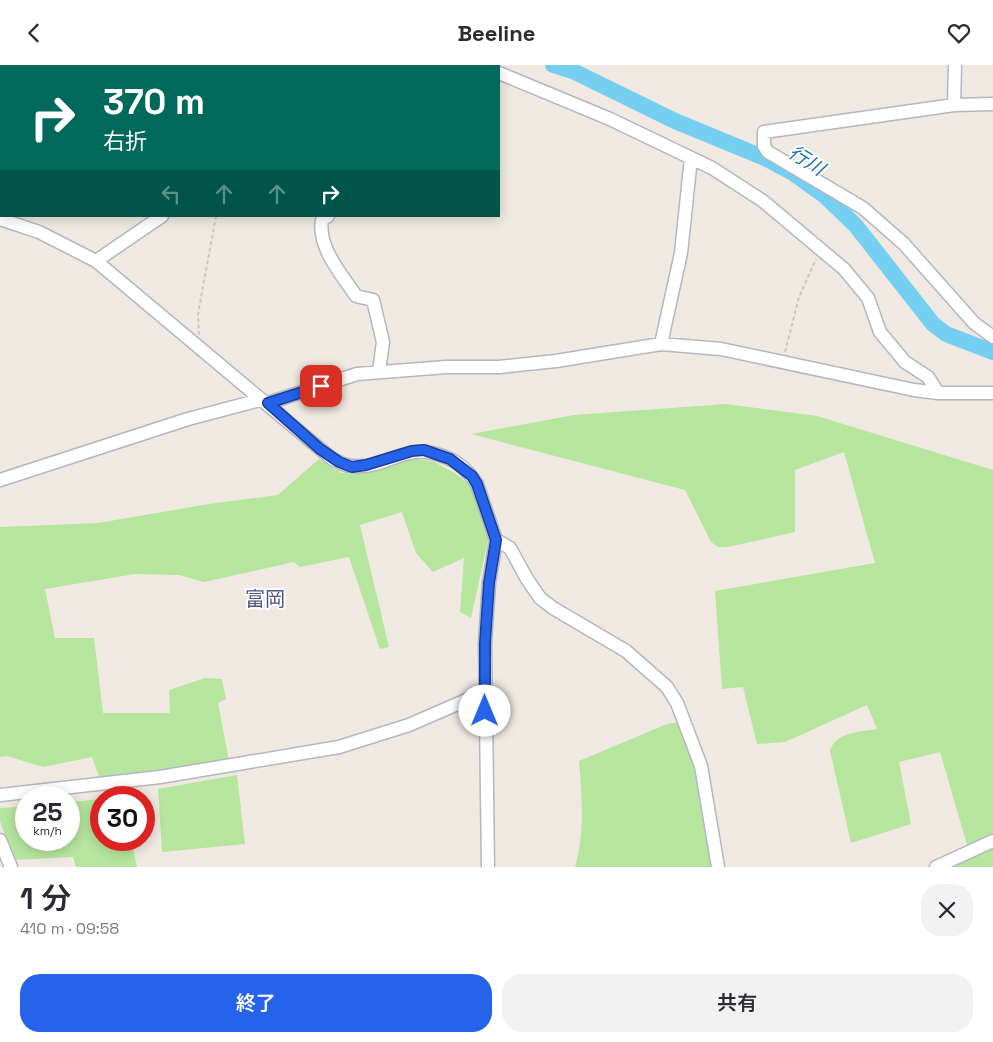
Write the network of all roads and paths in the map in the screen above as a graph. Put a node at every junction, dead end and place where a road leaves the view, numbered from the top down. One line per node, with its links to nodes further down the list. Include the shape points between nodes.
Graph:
1 (954, 65): 4 (street)
2 (500, 73): 5 (street, via 610,119)
3 (993, 104): 4 (street)
4 (954, 105): 12 (street, via 764,132 764,146 768,152 864,208 904,244 974,323)
5 (691, 158): 10 (street, via 763,201); 13 (street, via 680,253)
6 (161, 217): 11 (street)
7 (216, 217): 14 (path, via 198,314)
8 (326, 217): 16 (street, via 322,220 321,228 330,254 356,296 373,300 384,342)
9 (0, 219): 11 (street, via 39,232)
10 (820, 249): 15 (path, via 799,297); 17 (street, via 844,269 868,298 880,333 905,362 928,377)
11 (96, 261): 14 (street)
12 (993, 337)
13 (661, 343): 15 (street, via 721,349); 16 (street, via 556,361 498,367)
14 (198, 348): 19 (street)
15 (783, 361): 17 (street)
16 (379, 371): 19 (street, via 357,374)
17 (938, 393): 18 (street)
18 (993, 393)
19 (264, 402): 20 (street, via 188,419); 21 (street, via 331,458 345,465 366,465 424,450 450,459 464,468 477,484)
20 (0, 480)
21 (496, 540): 22 (street, via 489,583); 28 (street, via 510,548 540,598 564,617 626,651 667,687 677,703 701,766)
22 (485, 692): 23 (street, via 410,725 339,747 160,777); 27 (street)
23 (0, 795)
24 (0, 840): 26 (street)
25 (993, 841): 29 (street)
26 (10, 867)
27 (488, 867)
28 (718, 867)
29 (936, 867)

